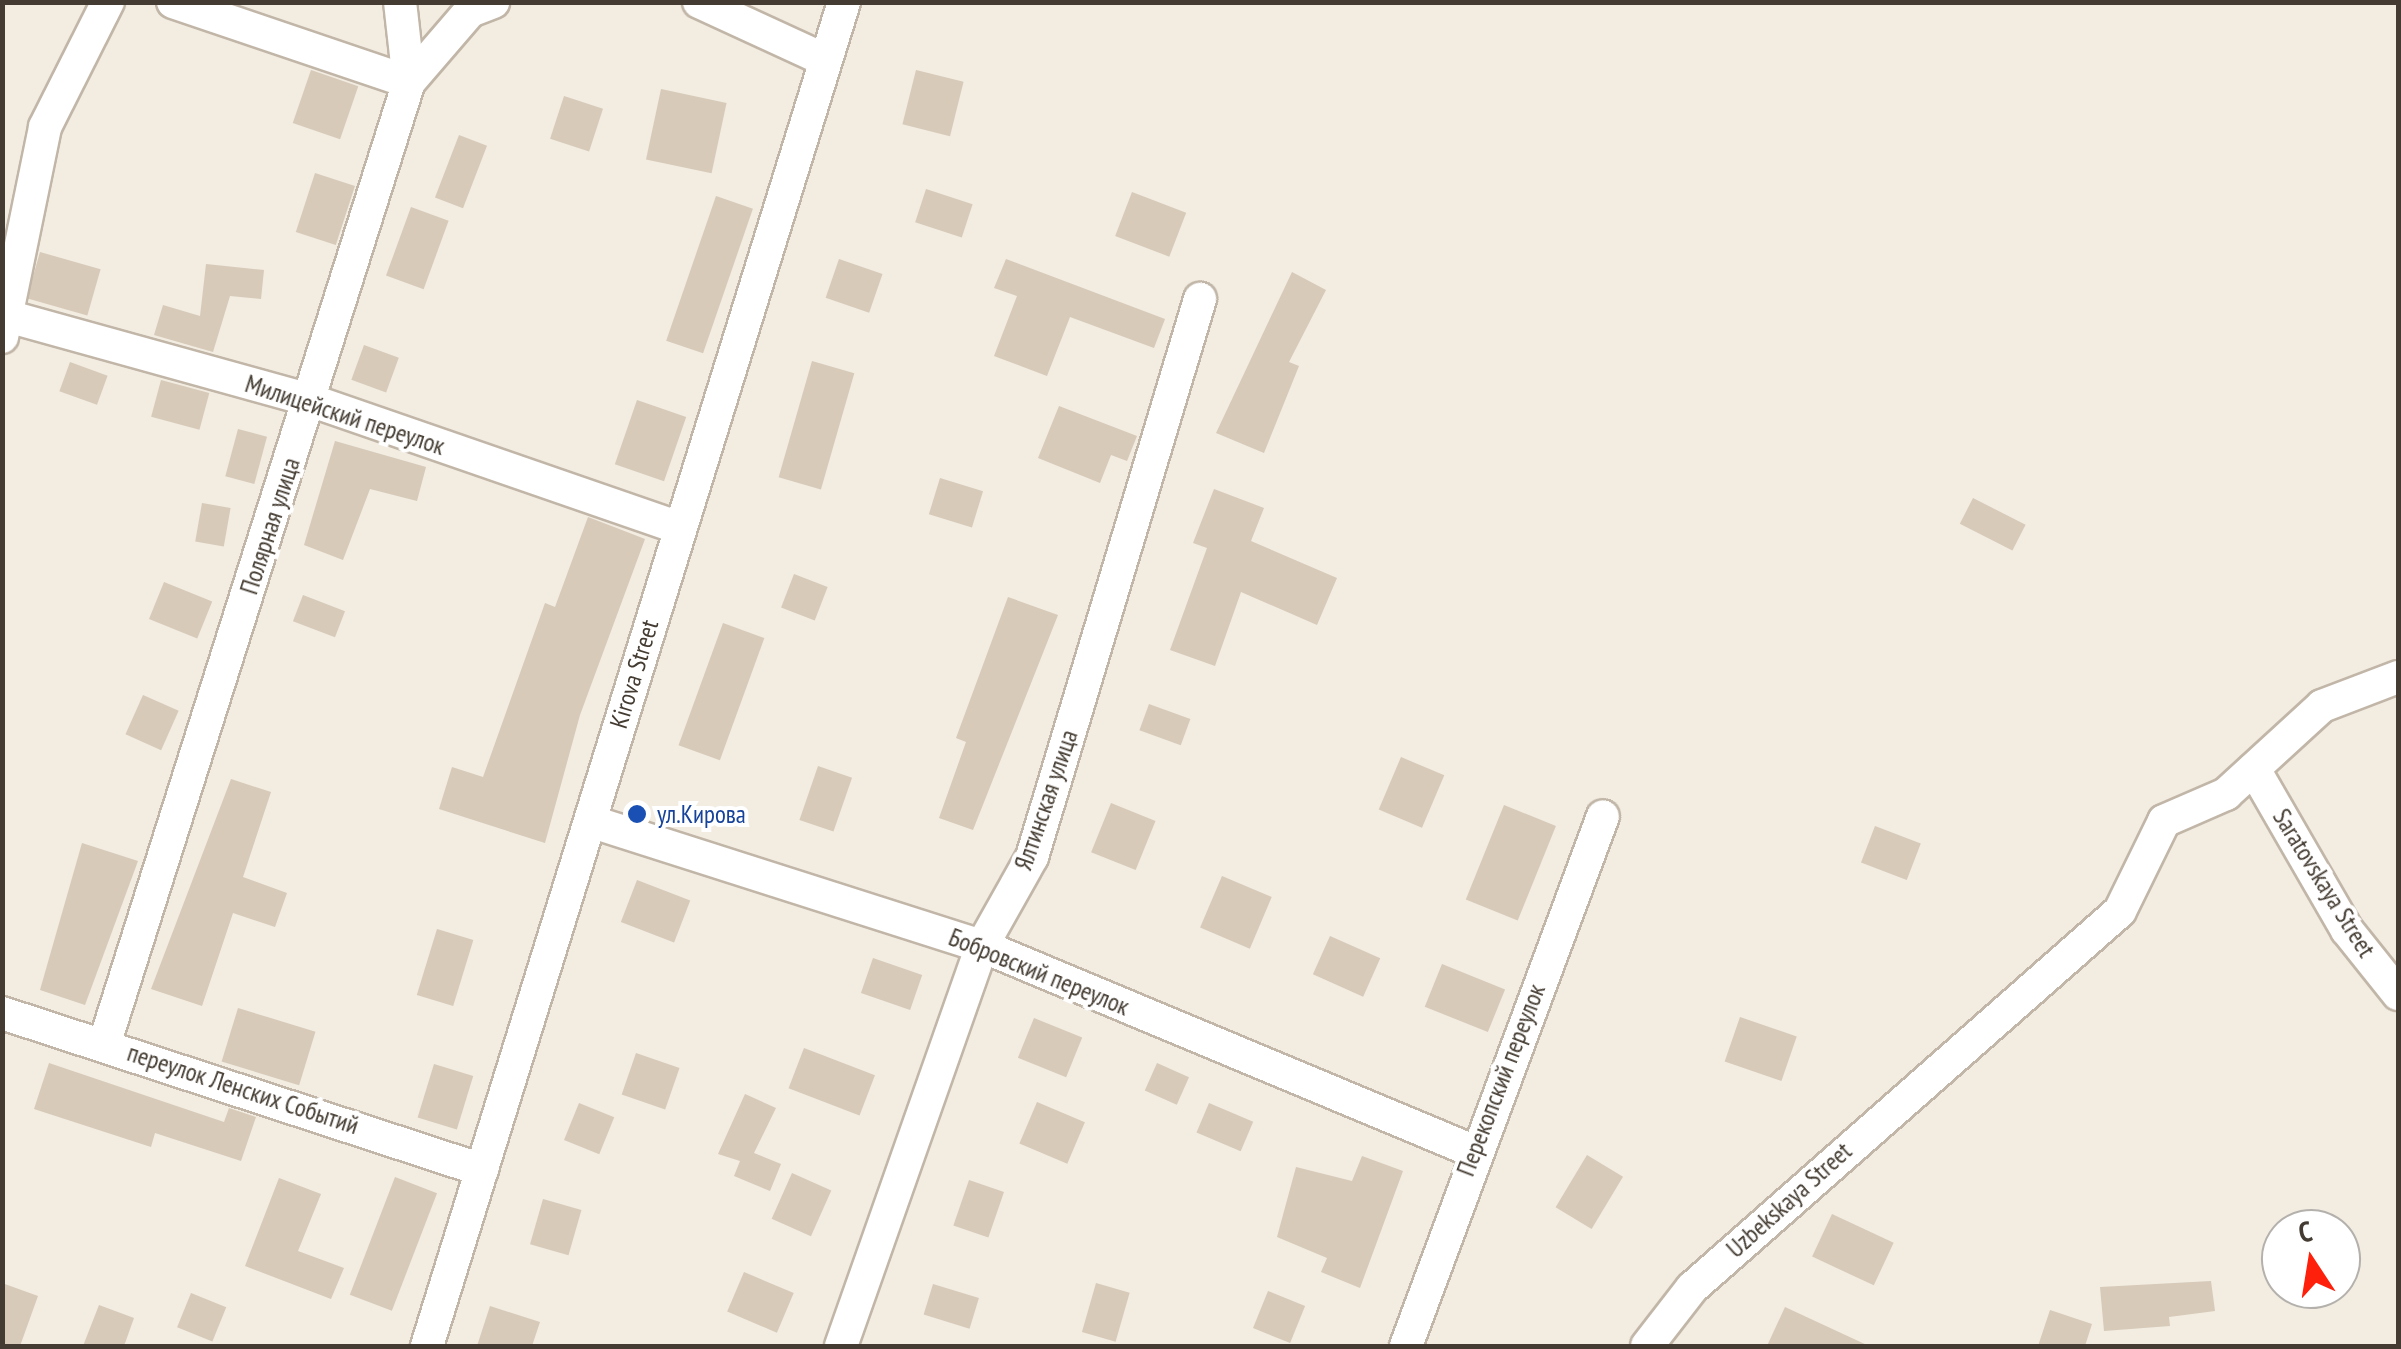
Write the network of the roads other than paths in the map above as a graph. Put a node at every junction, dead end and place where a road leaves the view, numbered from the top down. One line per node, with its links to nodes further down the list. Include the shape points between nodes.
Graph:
1 (108, 2): 10 (street, via 45,127)
2 (173, 2): 8 (street)
3 (400, 2): 8 (street, Полярная улица)
4 (493, 2): 8 (street, via 470,12)
5 (699, 2): 7 (street)
6 (844, 2): 7 (street, Kirova Street)
7 (823, 58): 12 (street, Kirova Street)
8 (409, 82): 11 (street, Полярная улица)
9 (1200, 299): 17 (street, Ялтинская улица, via 1032,856)
10 (5, 326): 11 (street, Милицейский переулок)
11 (310, 400): 12 (street, Милицейский переулок); 20 (street, Полярная улица)
12 (679, 528): 16 (street, Kirova Street)
13 (2398, 677): 14 (street, Uzbekskaya Street, via 2322,706)
14 (2254, 769): 18 (street, Saratovskaya Street, via 2347,930); 26 (street, Uzbekskaya Street, via 2226,794 2164,821 2120,911 1692,1288)
15 (1603, 816): 21 (street, Перекопский переулок)
16 (593, 822): 17 (street, Бобровский переулок); 22 (street, Kirova Street)
17 (982, 946): 21 (street, Бобровский переулок); 24 (street, Ялтинская улица)
18 (2398, 994)
19 (2, 1012): 20 (street, переулок Ленских Событий)
20 (104, 1045): 22 (street, переулок Ленских Событий)
21 (1473, 1151): 25 (street, Перекопский переулок)
22 (482, 1170): 23 (street, Kirova Street)
23 (427, 1346)
24 (841, 1346)
25 (1406, 1346)
26 (1647, 1346)

